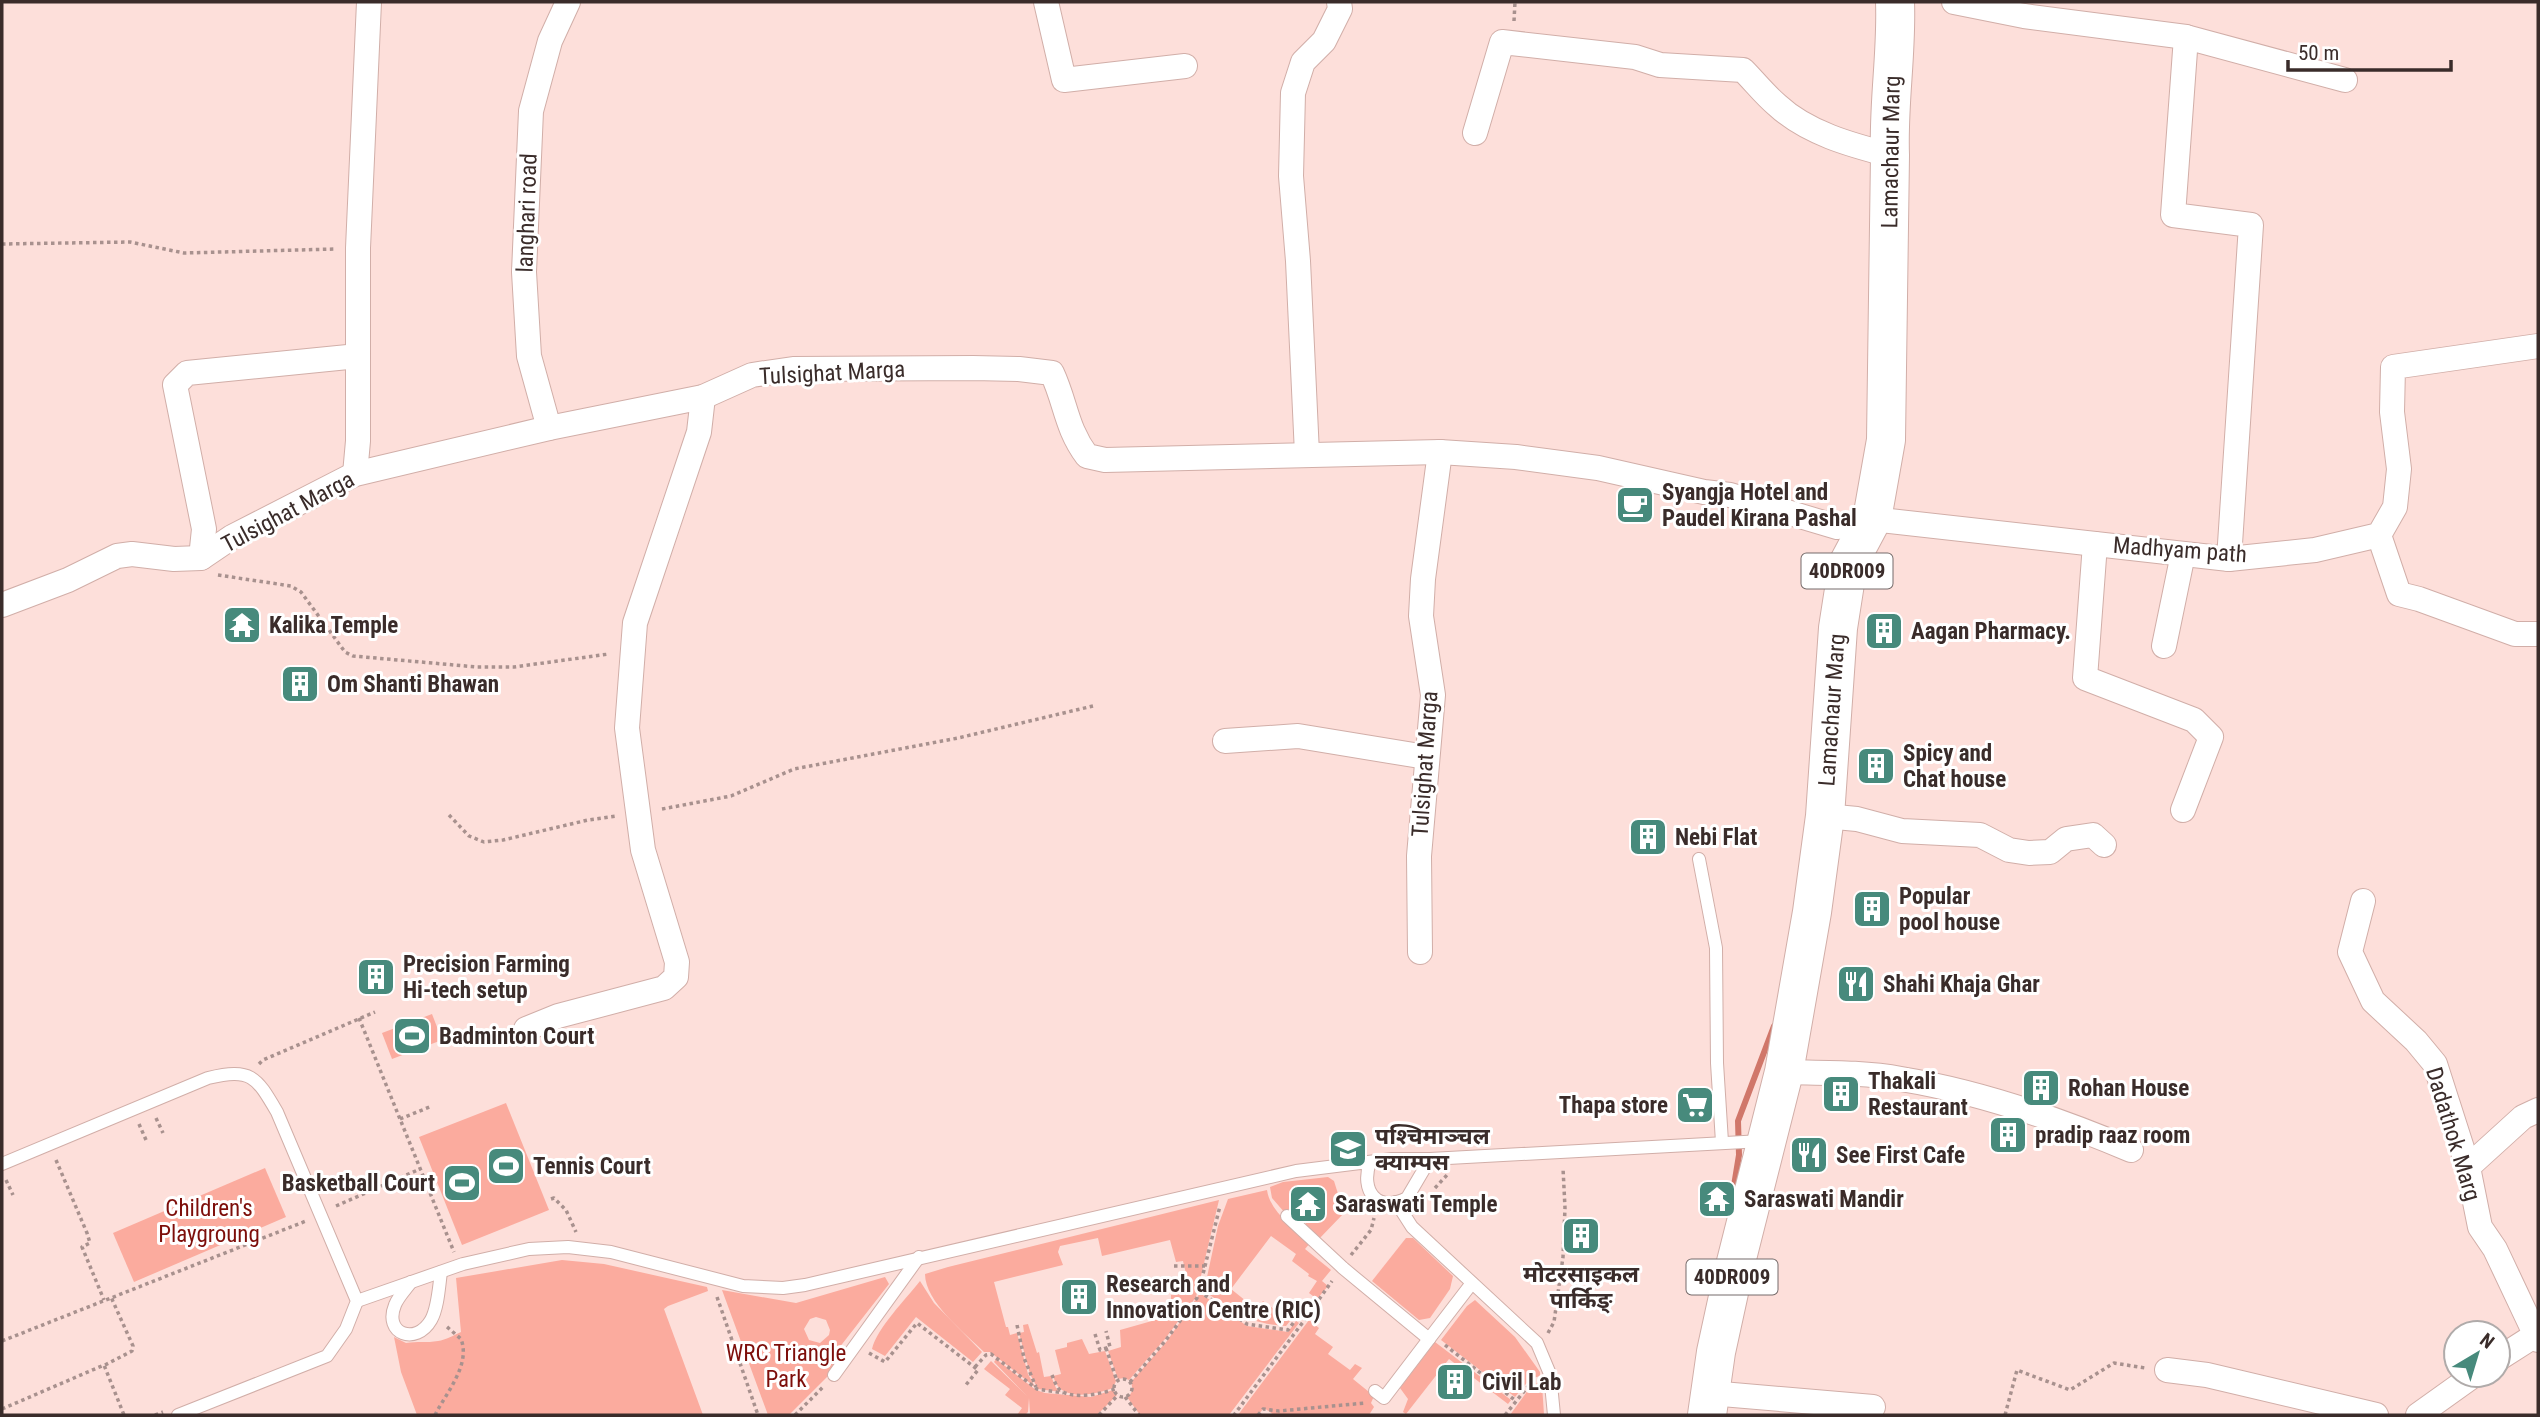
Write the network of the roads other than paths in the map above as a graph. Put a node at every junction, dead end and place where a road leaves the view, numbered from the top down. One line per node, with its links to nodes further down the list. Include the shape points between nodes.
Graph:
1 (369, 2): 13 (street)
2 (568, 2): 15 (street, langhari road, via 550,41 531,111 528,170 524,272 529,356)
3 (1046, 2): 8 (street, via 1064,80)
4 (1339, 2): 17 (street, via 1324,41 1303,62 1293,93 1291,176)
5 (1895, 2): 11 (main road, Lamachaur Marg / 40DR009)
6 (1954, 2): 7 (street)
7 (2186, 37): 9 (street); 24 (street, via 2174,215 2251,225)
8 (1185, 66)
9 (2345, 80)
10 (1475, 133): 11 (street, via 1502,42 1635,57 1660,65 1743,69 1778,107 1804,123 1847,145)
11 (1890, 155): 19 (main road, Lamachaur Marg / 40DR009, via 1886,440)
12 (2538, 346): 20 (street, via 2393,367 2392,412 2399,469 2395,506)
13 (358, 356): 18 (street); 23 (street, via 187,373 175,385 204,529)
14 (703, 397): 15 (street, Tulsighat Marga); 17 (street, Tulsighat Marga, via 752,375 793,369 1019,369 1052,373 1074,439 1087,456 1105,460); 36 (street, via 699,432 635,623 627,728 643,850 677,962 676,977 664,988)
15 (550, 428): 18 (street, Tulsighat Marga)
16 (1440, 452): 17 (street, Tulsighat Marga); 19 (street, Tulsighat Marga, via 1598,468 1730,495 1838,527); 29 (street, Tulsighat Marga, via 1423,579 1422,626 1433,695)
17 (1307, 454)
18 (355, 474): 23 (street, Tulsighat Marga, via 232,537)
19 (1872, 519): 21 (street, Madhyam path); 31 (main road, Lamachaur Marg / 40DR009, via 1848,564 1838,628)
20 (2379, 535): 24 (street, Madhyam path, via 2315,550); 26 (street, via 2399,594 2515,634)
21 (2095, 544): 22 (street, Madhyam path); 30 (street, via 2085,678 2194,720 2211,737)
22 (2183, 554): 24 (street, Madhyam path); 27 (street)
23 (201, 558): 25 (street, Tulsighat Marga, via 117,556)
24 (2229, 559)
25 (2, 606)
26 (2538, 634)
27 (2164, 646)
28 (1225, 741): 29 (street, via 1298,736)
29 (1426, 757): 35 (street, Tulsighat Marga, via 1419,856)
30 (2183, 810)
31 (1825, 816): 32 (street, via 1902,831 1980,835 2009,850 2029,853 2050,852 2066,839 2093,835); 37 (main road, Lamachaur Marg / 40DR009)
32 (2104, 845)
33 (1699, 859): 40 (lane, via 1716,948)
34 (2362, 901): 44 (street, Dadathok Marg, via 2350,952 2373,1001 2435,1064)
35 (1420, 953)
36 (526, 1029)
37 (1784, 1072): 39 (main road, Lamachaur Marg / 40DR009); 41 (street, via 1902,1079 2028,1111)
38 (2538, 1110): 44 (street, via 2523,1117)
39 (1766, 1140): 40 (lane); 60 (main road, Lamachaur Marg / 40DR009, via 1733,1275)
40 (1722, 1142): 42 (lane)
41 (2131, 1150)
42 (1430, 1159): 43 (lane); 46 (lane, via 1410,1195)
43 (1370, 1162): 46 (lane, via 1366,1175 1372,1195 1379,1201); 48 (lane, via 1296,1171)
44 (2468, 1167): 54 (street, Dadathok Marg, via 2480,1227)
45 (4, 1172): 52 (lane, via 208,1078 248,1075 262,1087 277,1112)
46 (1396, 1202): 51 (lane, via 1412,1227)
47 (1287, 1216): 53 (lane, via 1343,1268)
48 (919, 1257): 49 (lane, via 783,1288 743,1286 611,1252 568,1247 529,1249); 57 (lane)
49 (441, 1272): 50 (lane); 50 (lane, via 432,1318 413,1335 403,1335 395,1328 395,1306)
50 (411, 1282): 52 (lane)
51 (1472, 1283): 53 (lane); 63 (lane, via 1536,1343 1550,1374)
52 (357, 1301): 62 (lane, via 346,1329 327,1356)
53 (1430, 1337): 59 (lane)
54 (2536, 1338): 55 (street)
55 (2512, 1351)
56 (2167, 1370): 64 (street, via 2207,1375)
57 (834, 1375)
58 (2454, 1389): 65 (street)
59 (1379, 1394)
60 (1709, 1404): 61 (street)
61 (1873, 1407)
62 (178, 1415)
63 (1554, 1415)
64 (2376, 1415)
65 (2418, 1415)

